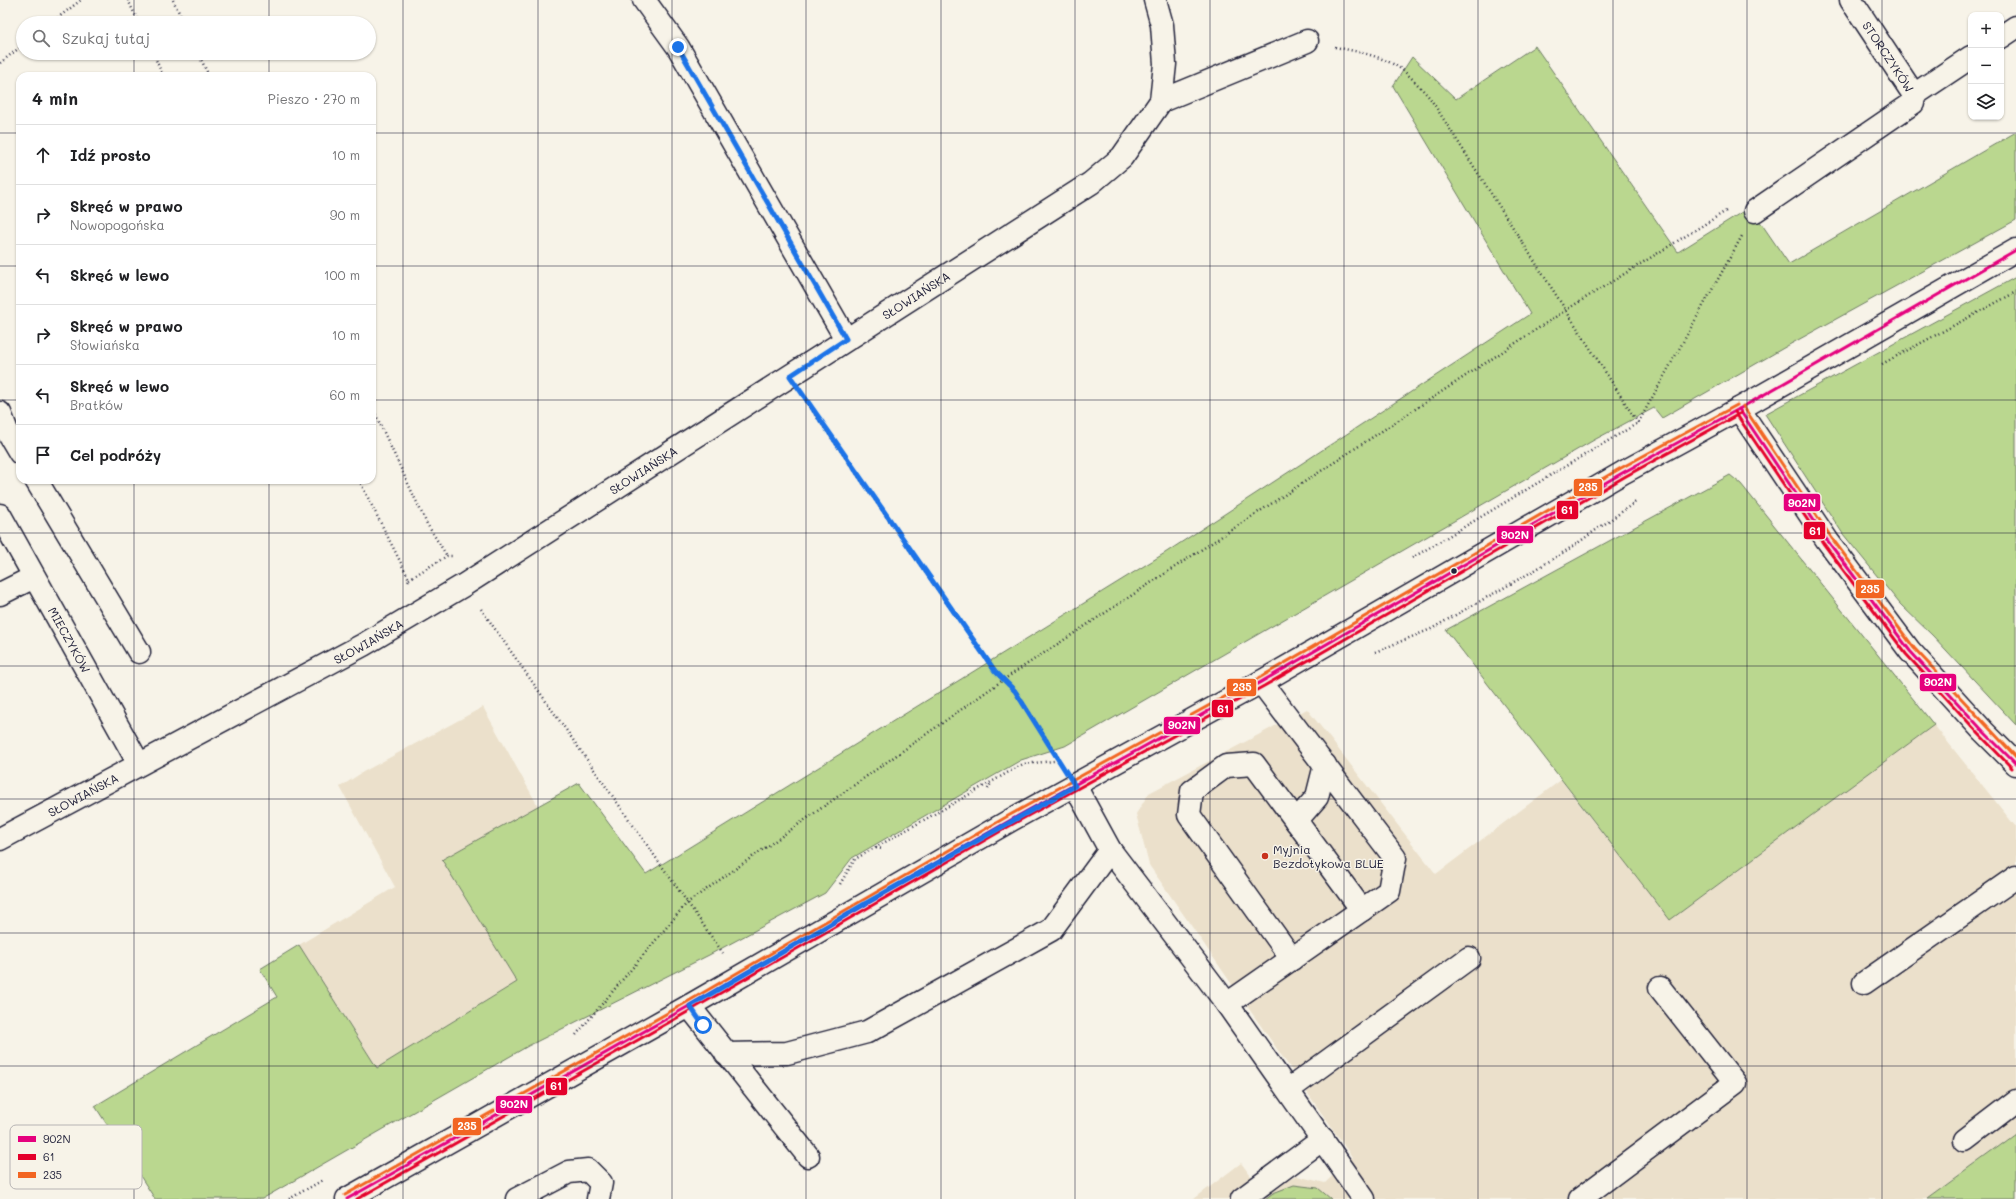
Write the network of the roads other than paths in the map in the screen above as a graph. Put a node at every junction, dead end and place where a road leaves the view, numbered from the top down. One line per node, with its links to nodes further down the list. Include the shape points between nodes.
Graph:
1 (644, 0): 12 (street, via 678,47)
2 (1155, 0): 9 (street, SŁOWIAŃSKA, via 1164,40 1165,64)
3 (1851, 0): 8 (street, STORCZYKÓW)
4 (2016, 27): 5 (street)
5 (2004, 35)
6 (1307, 41): 9 (street)
7 (1968, 59): 8 (street, STORCZYKÓW)
8 (1914, 95): 10 (street, via 1913,103)
9 (1161, 101): 12 (street, SŁOWIAŃSKA, via 1122,157 1091,183)
10 (1756, 211)
11 (2016, 250): 13 (street)
12 (846, 339): 22 (street, SŁOWIAŃSKA, via 464,585 363,645)
13 (1739, 409): 21 (street, via 1624,472); 23 (street, via 1827,540 1910,651)
14 (0, 413): 15 (street)
15 (16, 446)
16 (38, 484): 20 (street)
17 (0, 515): 18 (street, MIECZYKÓW)
18 (34, 577): 19 (street); 22 (street, MIECZYKÓW)
19 (0, 594)
20 (139, 652)
21 (1261, 682): 24 (street); 25 (street)
22 (139, 764): 27 (street, SŁOWIAŃSKA)
23 (2016, 764)
24 (1324, 765): 26 (street, via 1318,797); 30 (street, via 1395,858 1389,891)
25 (1075, 786): 28 (street); 36 (street)
26 (1296, 821): 30 (street); 32 (street, via 1254,764 1226,766 1192,791 1189,815)
27 (0, 839)
28 (1110, 850): 35 (street); 37 (street, via 1051,930 867,1032 787,1053)
29 (2016, 877): 33 (street)
30 (1362, 910): 32 (street)
31 (1470, 958): 38 (street)
32 (1292, 959): 35 (street)
33 (1864, 983)
34 (1660, 988): 48 (street, via 1735,1083)
35 (1227, 1004): 38 (street)
36 (690, 1006): 37 (street); 43 (street)
37 (726, 1054): 42 (street)
38 (1288, 1090): 40 (street)
39 (2016, 1101): 41 (street)
40 (1322, 1139): 46 (street); 47 (street)
41 (1965, 1140)
42 (808, 1156)
43 (347, 1199)
44 (517, 1199): 45 (street, via 569,1172 588,1170 601,1183)
45 (598, 1199)
46 (1242, 1199)
47 (1364, 1199)
48 (1580, 1199)

